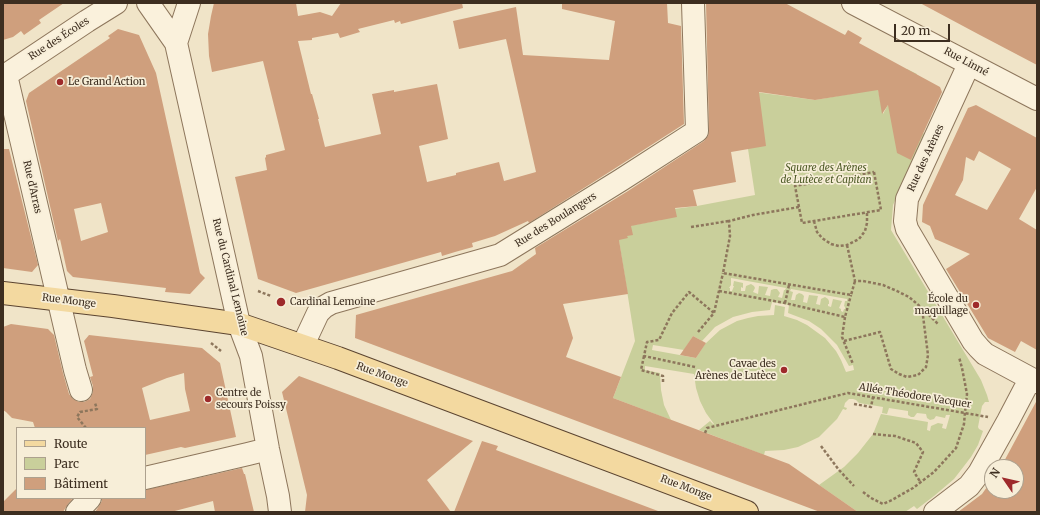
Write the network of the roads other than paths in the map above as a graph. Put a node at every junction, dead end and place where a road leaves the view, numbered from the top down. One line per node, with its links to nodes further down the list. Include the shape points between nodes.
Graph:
1 (116, 3): 8 (street, Rue des Écoles)
2 (148, 3): 6 (street, Rue du Cardinal Lemoine)
3 (189, 3): 6 (street)
4 (693, 3): 13 (street, Rue des Boulangers, via 697,131 500,255 331,303 318,313)
5 (852, 3): 7 (street, Rue Linné)
6 (176, 43): 12 (street, Rue du Cardinal Lemoine)
7 (969, 64): 9 (street, Rue Linné); 15 (street, Rue des Arènes, via 907,199 905,221 907,229 973,341 985,354)
8 (5, 76): 11 (street, Rue d'Arras)
9 (1037, 99)
10 (3, 293): 11 (main road, Rue Monge)
11 (59, 300): 12 (main road, Rue Monge); 14 (street, Rue d'Arras)
12 (239, 324): 13 (main road, Rue Monge); 16 (street, Rue du Cardinal Lemoine, via 251,356)
13 (302, 345): 21 (main road, Rue Monge)
14 (70, 370)
15 (1033, 380): 22 (street, via 979,473 969,486)
16 (268, 449): 17 (street); 20 (street, Rue du Cardinal Lemoine)
17 (146, 478)
18 (89, 499): 19 (street)
19 (77, 512)
20 (280, 512)
21 (747, 512)
22 (935, 512)

